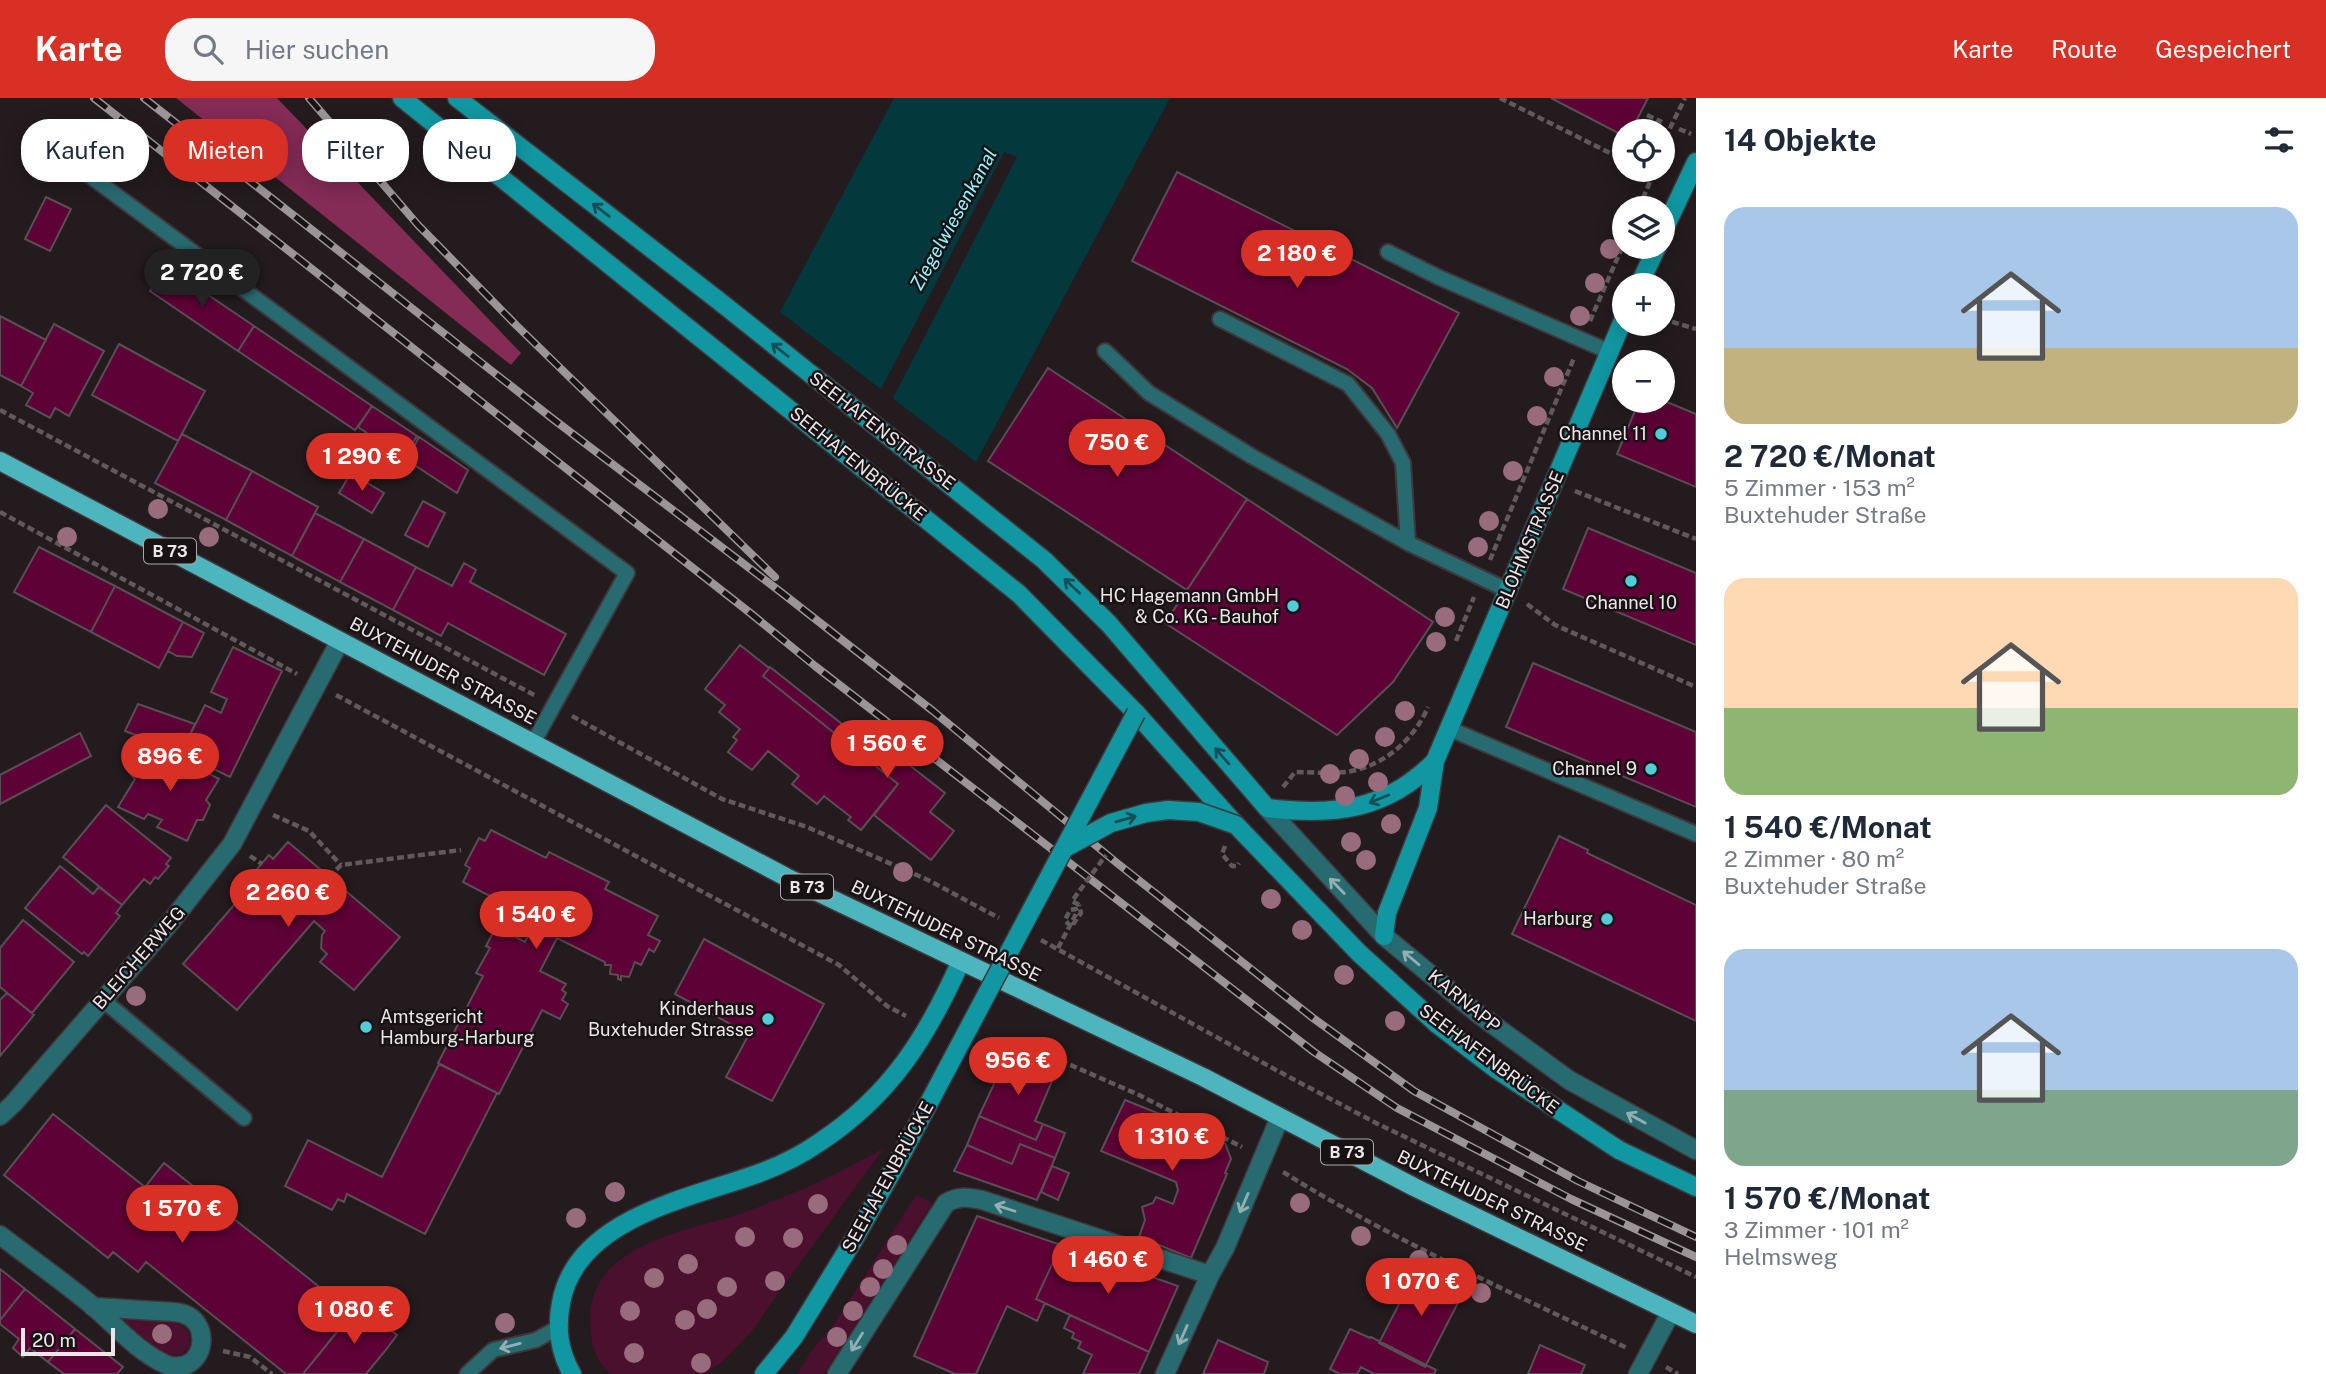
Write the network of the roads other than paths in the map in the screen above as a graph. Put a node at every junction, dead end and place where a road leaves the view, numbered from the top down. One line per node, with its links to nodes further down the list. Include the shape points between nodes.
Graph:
1 (402, 98): 16 (main road, SEEHAFENBRÜCKE, via 1019,594)
2 (457, 98): 20 (main road, SEEHAFENSTRASSE, one-way to 2, via 1109,624 1044,560)
3 (1696, 162): 5 (main road)
4 (98, 182): 18 (lane, via 627,573)
5 (1691, 184): 6 (main road)
6 (1675, 212)
7 (1388, 252): 11 (lane)
8 (1220, 318): 13 (lane, via 1348,384 1388,434 1403,463)
9 (1617, 336): 11 (main road, BLOHMSTRASSE)
10 (1105, 351): 13 (lane, via 1149,393)
11 (1610, 352): 14 (main road, BLOHMSTRASSE)
12 (0, 461): 15 (main road, BUXTEHUDER STRASSE / B 73)
13 (1408, 543): 14 (lane)
14 (1509, 591): 17 (main road, BLOHMSTRASSE)
15 (340, 641): 18 (main road, BUXTEHUDER STRASSE / B 73); 26 (street, BLEICHERWEG, via 232,844)
16 (1136, 713): 21 (main road, SEEHAFENBRÜCKE); 23 (main road, SEEHAFENBRÜCKE, bridge)
17 (1450, 729): 19 (main road, BLOHMSTRASSE); 22 (lane)
18 (533, 743): 25 (main road, BUXTEHUDER STRASSE / B 73, via 786,877)
19 (1435, 761): 20 (main road, BLOHMSTRASSE, one-way to 20, via 1397,791 1355,808 1322,812); 24 (main road, BLOHMSTRASSE, via 1428,808 1387,913)
20 (1266, 808): 24 (street, KARNAPP, one-way to 20)
21 (1236, 825): 23 (main road, one-way to 21, bridge, via 1111,823 1168,810 1199,812); 31 (main road, SEEHAFENBRÜCKE, bridge, via 1359,953 1437,1024 1619,1150)
22 (1696, 834)
23 (1065, 848): 40 (main road, SEEHAFENBRÜCKE, bridge, via 897,1163 794,1337)
24 (1384, 936): 30 (street, KARNAPP, one-way to 24, via 1569,1080 1477,1013)
25 (961, 961): 28 (main road, BUXTEHUDER STRASSE / B 73); 37 (main road, via 923,1038 895,1077 866,1106 789,1161 644,1212 606,1236 569,1276)
26 (103, 1000): 27 (street, BLEICHERWEG); 29 (lane)
27 (0, 1116)
28 (1280, 1117): 33 (street, one-way to 33); 35 (main road, BUXTEHUDER STRASSE / B 73)
29 (244, 1118)
30 (1696, 1150)
31 (1696, 1187)
32 (0, 1236): 34 (street)
33 (1210, 1275): 41 (street, one-way to 41, via 982,1200 952,1199); 42 (street, one-way to 42)
34 (93, 1307): 34 (street, via 128,1340 168,1366 186,1364 198,1353 200,1330 184,1314)
35 (1671, 1312): 36 (main road, BUXTEHUDER STRASSE / B 73); 43 (street)
36 (1696, 1324)
37 (559, 1327): 38 (lane, one-way to 38, via 536,1340 493,1350); 39 (main road, via 562,1355)
38 (467, 1374)
39 (572, 1374)
40 (764, 1374)
41 (837, 1374)
42 (1165, 1374)
43 (1639, 1374)

